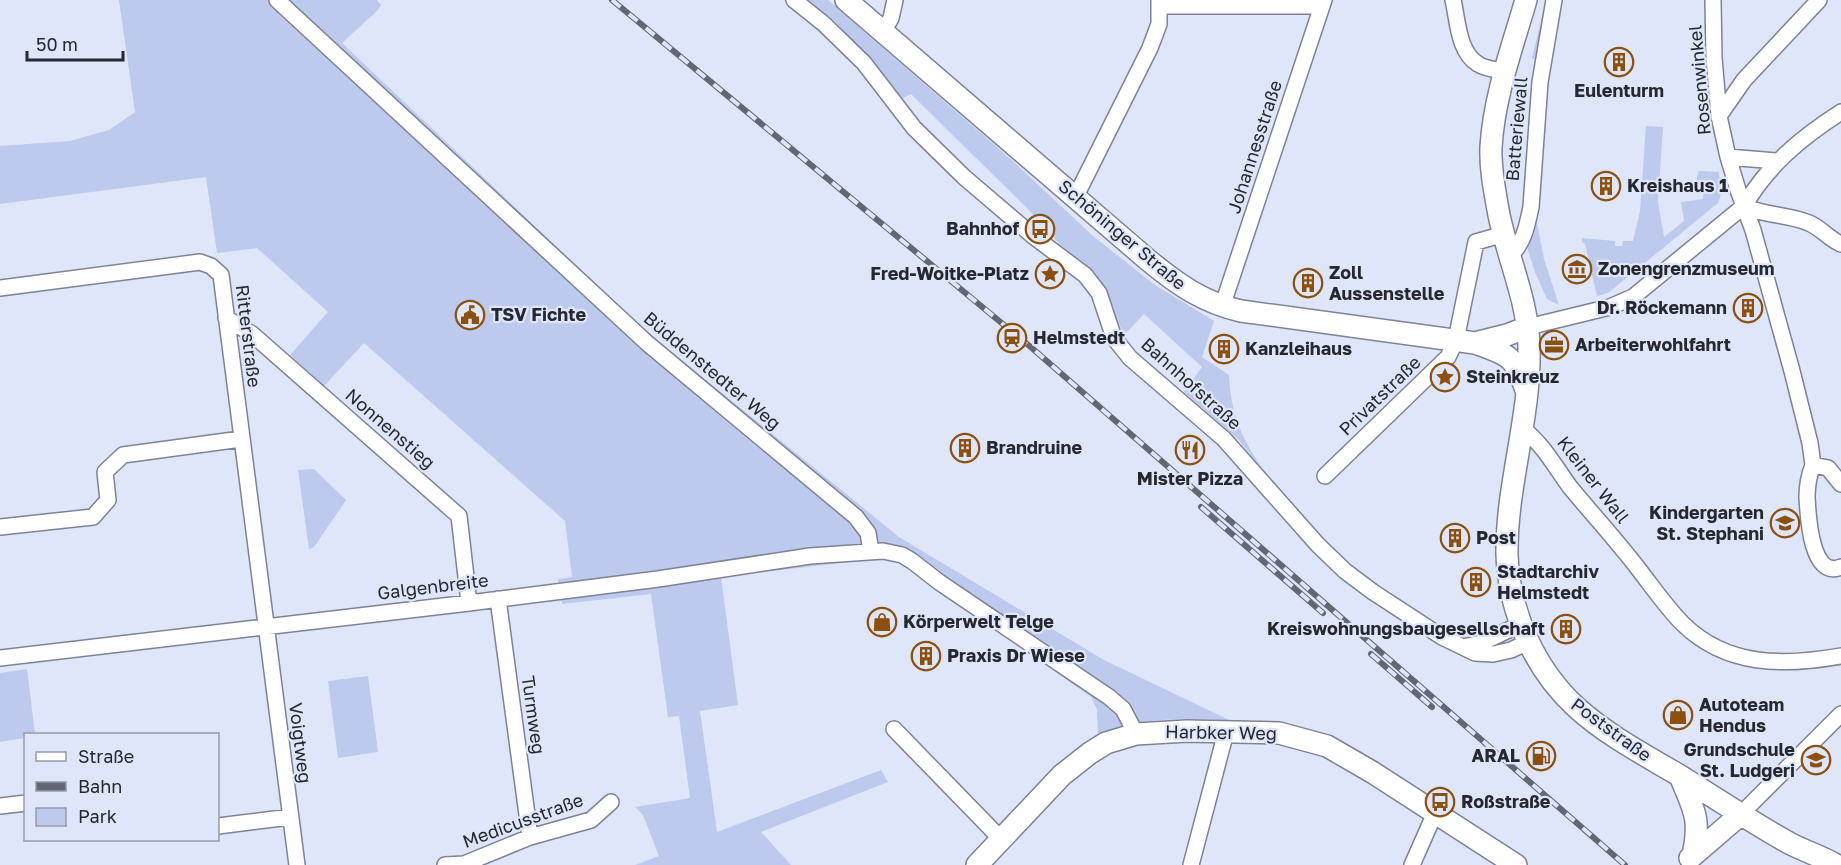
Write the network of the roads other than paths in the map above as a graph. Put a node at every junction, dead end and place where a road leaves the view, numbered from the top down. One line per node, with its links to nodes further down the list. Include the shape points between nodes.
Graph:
1 (277, 0): 35 (street, Büddenstedter Weg, via 647,343 856,517 868,533)
2 (794, 0): 40 (street, Bahnhofstraße, via 864,63 914,128 964,177 1085,274 1099,294 1120,347 1224,440 1330,557 1373,592 1463,647)
3 (846, 0): 12 (main road, Schöninger Straße)
4 (895, 0): 12 (street)
5 (1453, 0): 13 (street, via 1470,58 1480,66)
6 (1526, 0): 13 (main road, Poststraße)
7 (1554, 0): 22 (street, Batteriewall, via 1540,82 1531,207 1519,247)
8 (1713, 0): 15 (street, Rosenwinkel)
9 (1820, 0): 15 (street, via 1744,80)
10 (1159, 3): 11 (street); 18 (street, via 1159,24 1150,48)
11 (1323, 3): 24 (street, Johannesstraße)
12 (883, 32): 18 (main road, Schöninger Straße)
13 (1505, 72): 20 (main road, Poststraße, via 1491,149)
14 (1841, 112): 17 (street)
15 (1719, 116): 16 (street, Rosenwinkel)
16 (1728, 157): 17 (street); 19 (street, Rosenwinkel)
17 (1776, 161): 19 (street)
18 (1075, 198): 24 (main road, Schöninger Straße, via 1180,286)
19 (1744, 206): 21 (street, via 1809,223); 26 (street, via 1633,297 1610,307); 31 (street, Rosenwinkel, via 1789,360)
20 (1504, 234): 22 (main road, Poststraße); 27 (street, via 1476,242 1461,315)
21 (1841, 244)
22 (1509, 257): 26 (main road, Poststraße)
23 (0, 288): 25 (street, Ritterstraße, via 200,262 221,275)
24 (1222, 307): 27 (main road, Schöninger Straße)
25 (226, 318): 30 (street, Ritterstraße); 38 (street, Nonnenstieg, via 252,334 459,516)
26 (1528, 327): 27 (main road, Schöninger Straße); 28 (main road, Poststraße)
27 (1466, 342): 28 (main road, via 1508,356 1520,372); 32 (street, Privatstraße)
28 (1526, 391): 29 (main road, Poststraße)
29 (1521, 427): 40 (main road, Poststraße, via 1507,552 1511,587); 41 (street, Kleiner Wall, via 1538,440 1570,486 1683,625 1714,648 1759,661)
30 (241, 439): 34 (street, via 123,455 105,472 108,500 93,517); 39 (street, Ritterstraße)
31 (1813, 465): 33 (street, via 1828,468); 36 (street, via 1807,497 1814,547 1822,565 1828,569)
32 (1325, 476)
33 (1841, 484)
34 (0, 527)
35 (871, 551): 37 (street, Galgenbreite); 46 (street, via 892,553 912,561 1109,697 1124,709)
36 (1841, 567)
37 (498, 599): 38 (street, Galgenbreite); 55 (street, Turmweg)
38 (469, 603): 39 (street, Galgenbreite)
39 (266, 626): 42 (street, Galgenbreite); 53 (street, Voigtweg)
40 (1525, 633): 47 (main road, Poststraße, via 1550,679 1578,709 1621,741)
41 (1841, 657)
42 (0, 658)
43 (1841, 714): 52 (street)
44 (894, 729): 56 (street)
45 (1226, 732): 46 (main road, Harbker Weg); 51 (main road, Harbker Weg, via 1279,733 1327,746); 62 (street)
46 (1136, 734): 56 (main road, Harbker Weg, via 1106,743 1080,760)
47 (1680, 776): 52 (main road, Poststraße); 58 (main road, via 1696,814 1698,833)
48 (24, 802): 50 (street)
49 (611, 802): 55 (street, Medicusstraße, via 591,820)
50 (0, 806)
51 (1435, 813): 63 (street); 64 (main road, Harbker Weg)
52 (1740, 815): 57 (main road, Poststraße); 58 (main road)
53 (290, 817): 54 (street); 59 (street, Voigtweg)
54 (219, 826)
55 (530, 837): 60 (street, Medicusstraße, via 464,864)
56 (1001, 839): 61 (main road, Harbker Weg)
57 (1791, 844): 65 (main road); 66 (main road)
58 (1688, 860)
59 (297, 865)
60 (445, 865)
61 (978, 865)
62 (1191, 865)
63 (1412, 865)
64 (1516, 865)
65 (1814, 865)
66 (1836, 865)

